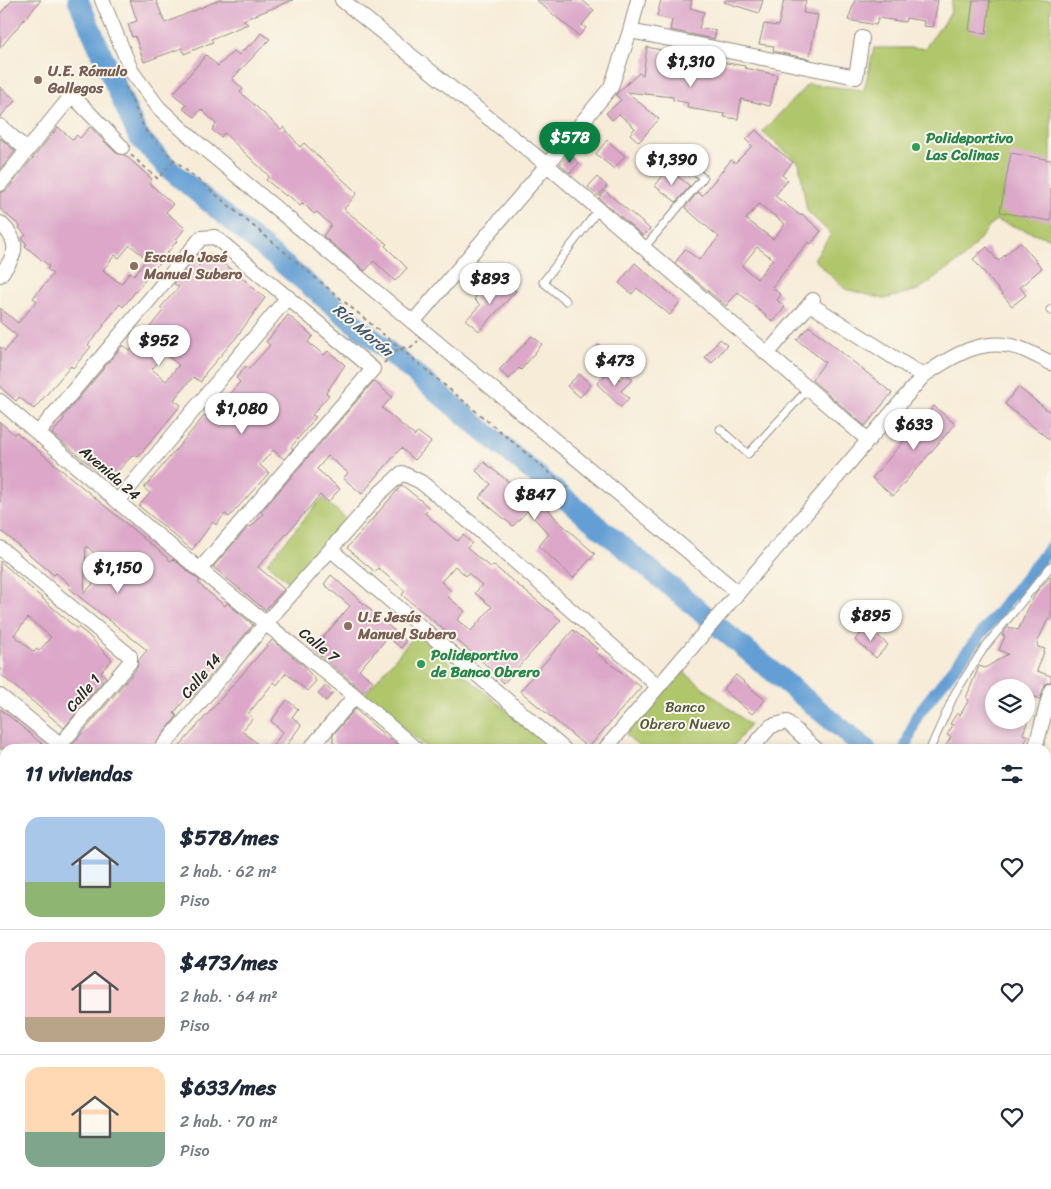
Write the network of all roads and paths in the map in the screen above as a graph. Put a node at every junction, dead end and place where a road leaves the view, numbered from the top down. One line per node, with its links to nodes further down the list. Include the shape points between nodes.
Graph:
1 (102, 0): 20 (street, via 132,72 159,108)
2 (342, 0): 12 (street)
3 (638, 0): 4 (street)
4 (630, 31): 5 (street, via 856,77); 12 (street, via 611,87)
5 (862, 38)
6 (122, 78): 11 (path, via 145,130)
7 (0, 126): 9 (street)
8 (122, 147): 9 (street, via 72,95); 11 (path, via 158,179)
9 (27, 150): 13 (street)
10 (678, 155): 16 (lane, via 703,178)
11 (174, 160): 21 (path)
12 (548, 165): 14 (street); 20 (street)
13 (0, 184)
14 (599, 209): 16 (street); 19 (lane, via 542,282)
15 (0, 224): 17 (street, via 10,232 14,243 13,257)
16 (644, 248): 22 (street)
17 (0, 275)
18 (288, 297): 29 (street, via 215,237 201,238); 32 (street); 36 (street, via 373,369)
19 (566, 301)
20 (413, 322): 37 (street)
21 (399, 348): 23 (path); 31 (path)
22 (767, 354): 25 (street, via 812,302); 26 (street)
23 (387, 362)
24 (1051, 363): 25 (street, via 1019,348 992,343 966,350)
25 (923, 376): 30 (street)
26 (808, 389): 28 (lane, via 748,454); 30 (street)
27 (0, 401): 29 (street, Avenida 24)
28 (720, 429)
29 (38, 432): 32 (street, Avenida 24)
30 (867, 439): 37 (street)
31 (568, 488)
32 (118, 501): 36 (street, Avenida 24)
33 (0, 548): 44 (street, Calle 1, via 130,656 130,662)
34 (331, 550): 38 (street, Calle 14); 39 (street, Calle 14, via 380,493 402,474 421,482 472,524); 48 (street)
35 (1051, 566): 52 (lane, via 984,648 955,693)
36 (201, 568): 38 (street, Calle 7)
37 (738, 593): 39 (street)
38 (266, 623): 42 (street, Calle 7); 45 (street, Calle 14)
39 (657, 685): 49 (street)
40 (1051, 690): 53 (street)
41 (0, 696): 43 (street)
42 (356, 696): 46 (street); 47 (street, Calle 7)
43 (55, 744)
44 (61, 744)
45 (166, 744)
46 (314, 744)
47 (410, 744)
48 (558, 744)
49 (609, 744)
50 (755, 744): 51 (street, via 771,726 787,722)
51 (811, 744)
52 (932, 744)
53 (1036, 744)

